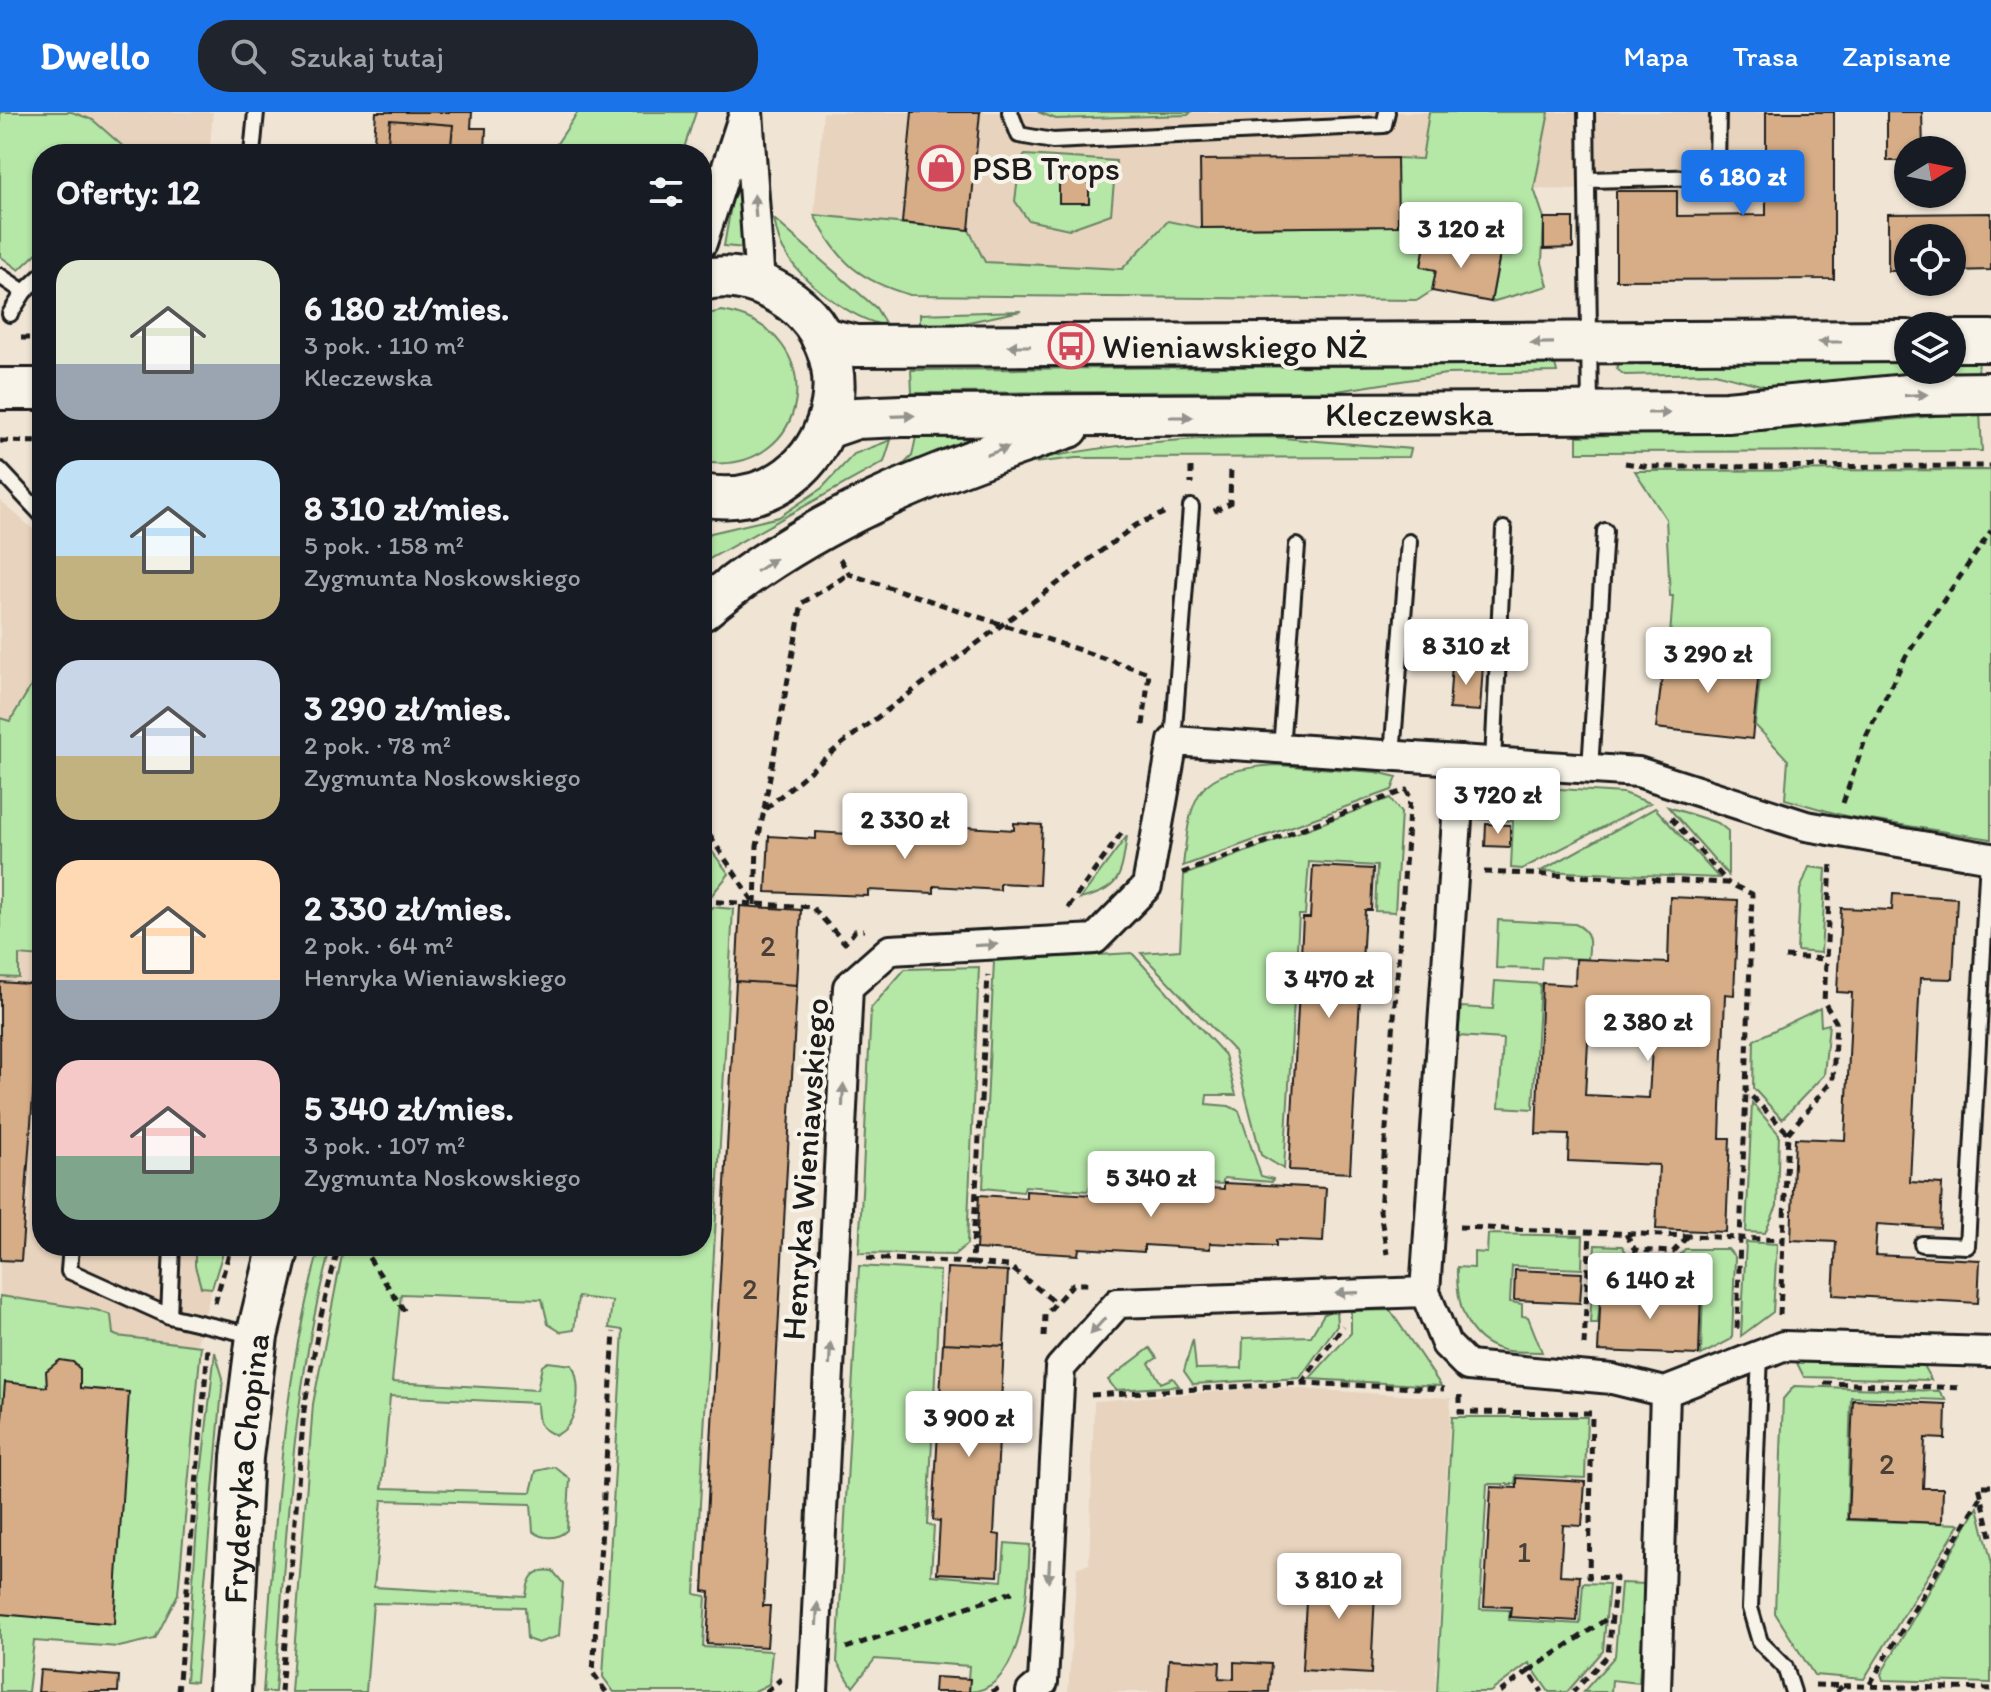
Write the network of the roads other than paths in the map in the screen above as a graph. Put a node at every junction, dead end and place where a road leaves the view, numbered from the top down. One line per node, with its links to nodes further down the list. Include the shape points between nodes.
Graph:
1 (256, 112): 7 (lane)
2 (746, 112): 9 (street); 13 (street, one-way to 2)
3 (1010, 112): 4 (lane, via 1019,135 1053,141 1384,125)
4 (1387, 112)
5 (1586, 112): 8 (lane)
6 (1718, 112): 8 (lane, via 1717,167 1709,177)
7 (253, 144)
8 (1587, 180): 20 (lane)
9 (712, 213)
10 (0, 276): 14 (lane)
11 (712, 279): 13 (main road)
12 (32, 284): 14 (lane)
13 (760, 284): 16 (main road, via 796,306)
14 (24, 292): 15 (lane)
15 (10, 314)
16 (822, 338): 20 (main road, Kleczewska, one-way to 16, via 856,346); 26 (main road, via 832,367 834,398)
17 (1894, 341): 20 (main road, Kleczewska, one-way to 20)
18 (1966, 341): 19 (main road)
19 (1991, 341)
20 (1591, 342): 24 (lane)
21 (0, 389): 22 (main road)
22 (32, 389)
23 (1991, 393): 24 (main road, Kleczewska, one-way to 23, via 1763,411 1904,395)
24 (1590, 414): 25 (main road, Kleczewska, one-way to 24)
25 (1103, 416): 26 (main road, Kleczewska, one-way to 25, via 856,418); 35 (main road, one-way to 25, via 804,539 881,495)
26 (827, 428): 28 (main road, via 814,453 771,488)
27 (0, 470): 29 (lane)
28 (712, 500)
29 (32, 504)
30 (1191, 512): 36 (lane)
31 (1504, 529): 40 (lane)
32 (1605, 531): 41 (lane)
33 (1409, 542): 38 (lane)
34 (1297, 546): 37 (lane)
35 (712, 603)
36 (1173, 741): 37 (street); 54 (street, Henryka Wieniawskiego, one-way to 36, via 848,987 890,950 1095,939 1147,886)
37 (1281, 748): 38 (street)
38 (1392, 755): 39 (street)
39 (1461, 760): 40 (street); 47 (street)
40 (1493, 762): 41 (street)
41 (1590, 769): 42 (street, via 1638,772 1806,826)
42 (1990, 857): 43 (lane, via 1967,1246)
43 (1922, 1244)
44 (70, 1256): 48 (lane, via 69,1271)
45 (172, 1256): 48 (lane)
46 (277, 1256): 49 (main road, Fryderyka Chopina)
47 (1425, 1292): 52 (street, via 1446,1344 1468,1366 1612,1379); 55 (street, one-way to 55, via 1118,1303 1060,1368 1043,1682)
48 (169, 1316): 49 (lane)
49 (257, 1336): 53 (main road, Fryderyka Chopina, via 242,1457)
50 (1991, 1352): 51 (street, via 1815,1345 1783,1346)
51 (1748, 1357): 52 (street); 57 (lane, via 1750,1608 1760,1642 1785,1667)
52 (1665, 1392): 56 (street)
53 (230, 1692)
54 (813, 1692)
55 (1031, 1692)
56 (1656, 1692)
57 (1793, 1692)

